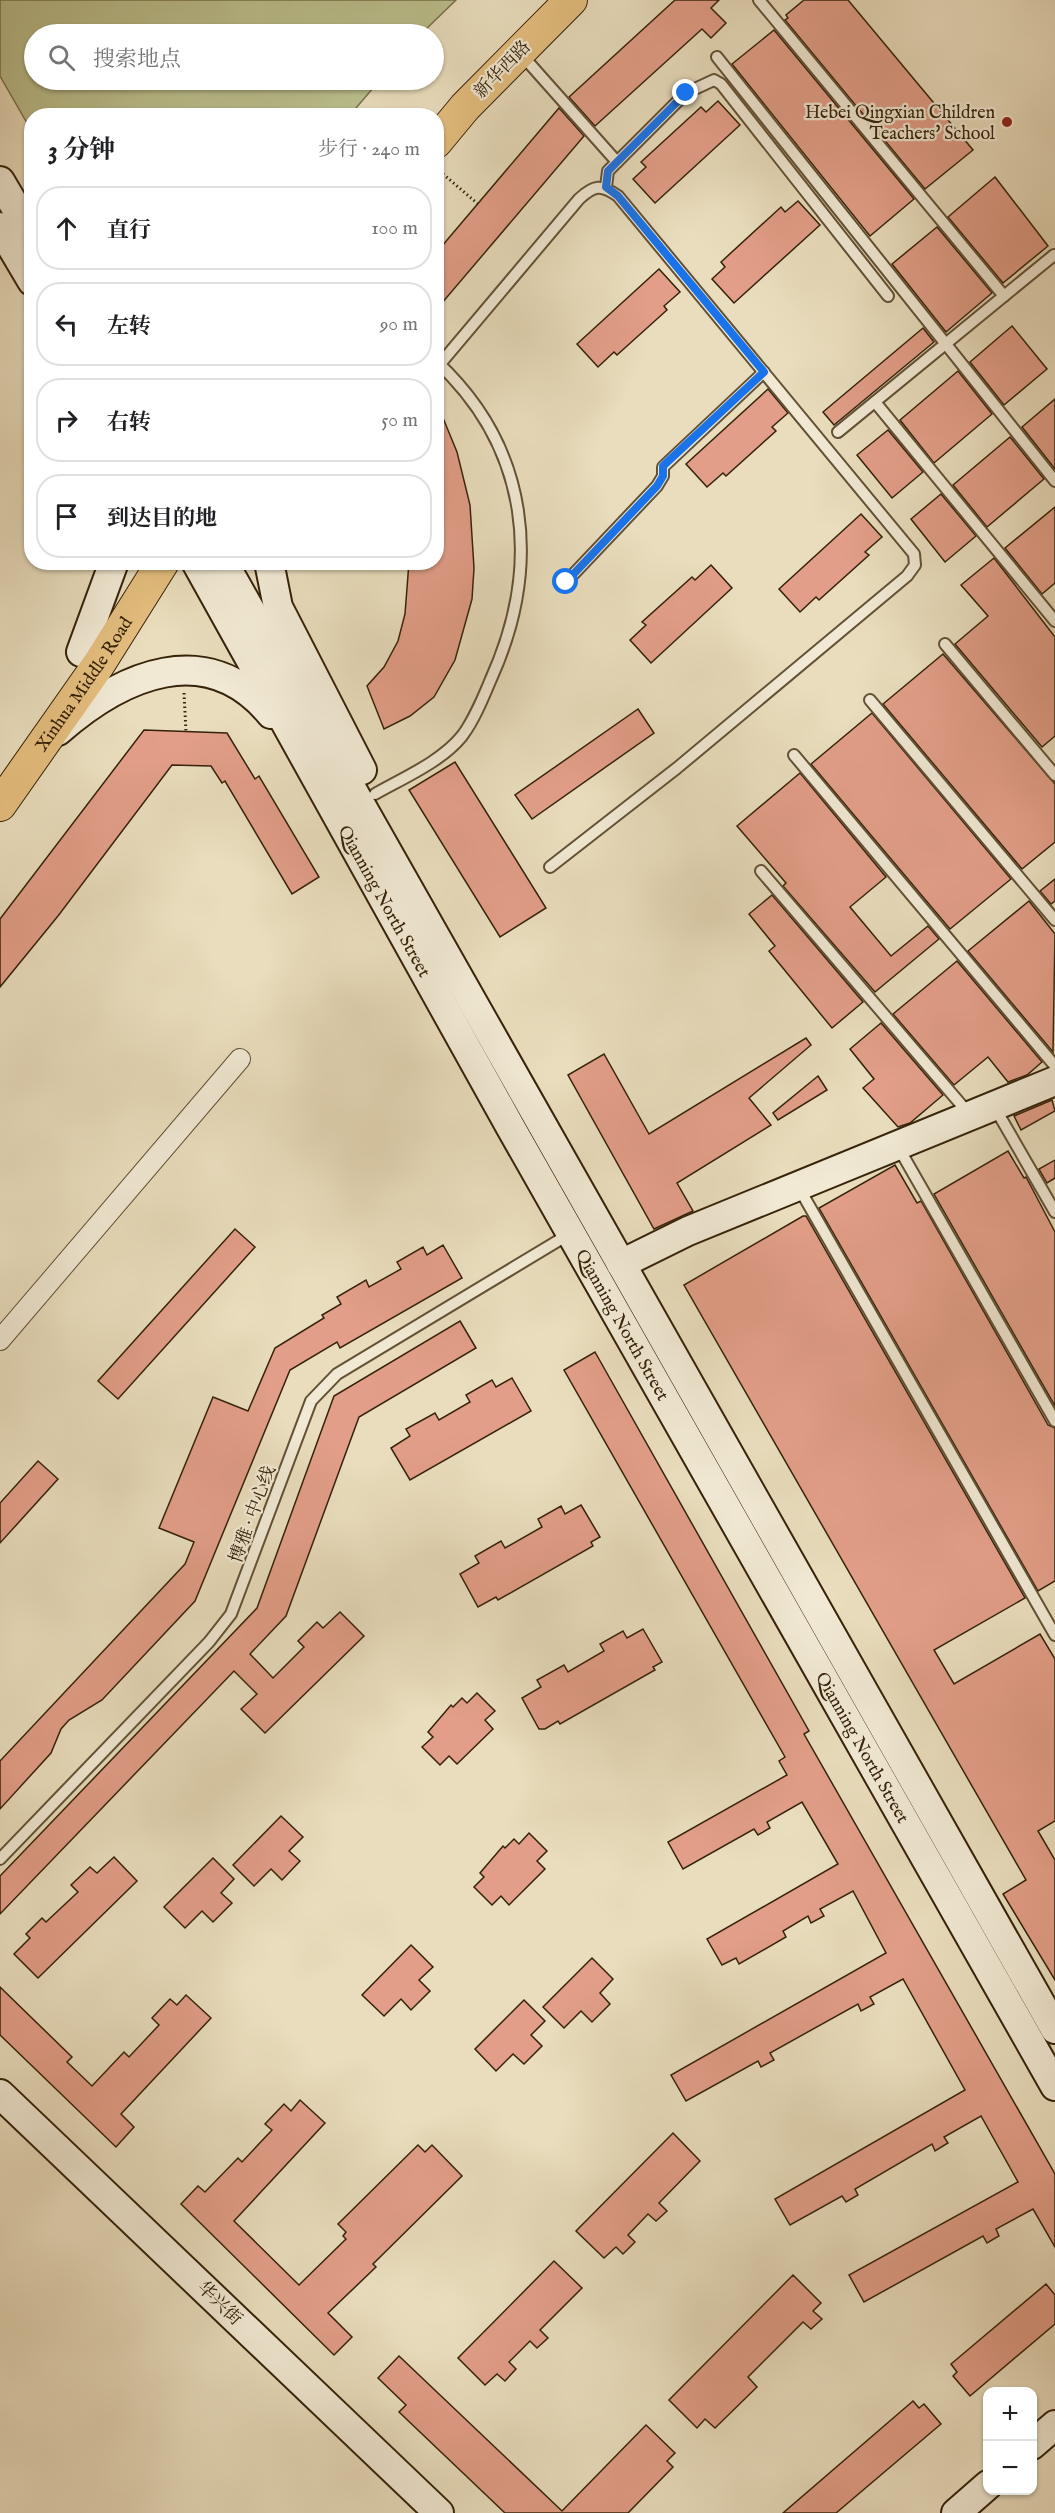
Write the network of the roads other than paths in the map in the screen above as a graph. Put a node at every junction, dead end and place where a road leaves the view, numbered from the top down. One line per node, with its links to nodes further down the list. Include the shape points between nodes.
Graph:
1 (541, 0): 6 (main road, 新华西路)
2 (571, 0): 4 (main road, 新华西路)
3 (759, 0): 16 (lane)
4 (519, 51): 7 (main road, 新华西路); 8 (lane)
5 (717, 57): 17 (lane)
6 (438, 108)
7 (444, 132)
8 (616, 162): 10 (lane, via 608,171); 15 (lane, via 686,93 714,80)
9 (0, 181): 11 (main road)
10 (606, 187): 18 (lane, via 596,186 579,199); 20 (lane, via 618,196)
11 (24, 222)
12 (0, 227): 14 (main road)
13 (1054, 255): 16 (lane)
14 (24, 268)
15 (888, 296)
16 (1004, 296): 17 (lane)
17 (946, 344): 21 (lane); 23 (lane)
18 (444, 355)
19 (444, 368): 39 (lane, via 465,391 490,430 515,490 522,548 515,601 506,646 462,736 433,760)
20 (764, 372): 30 (lane, via 663,466 657,486); 42 (lane, via 914,554 915,565 907,576 677,768)
21 (875, 402): 22 (lane); 31 (lane)
22 (838, 432)
23 (1055, 481)
24 (111, 570): 33 (main road)
25 (132, 570): 33 (main road, Xinhua Middle Road)
26 (158, 570): 35 (main road, Xinhua Middle Road)
27 (200, 570): 40 (main road, Qianning North Street)
28 (228, 570): 45 (main road, Qianning North Street)
29 (271, 570): 39 (main road, via 278,607)
30 (566, 582)
31 (1055, 621)
32 (945, 644): 38 (lane)
33 (81, 652): 37 (main road, Xinhua Middle Road)
34 (870, 700): 44 (lane)
35 (43, 744): 40 (main road, via 78,713 144,677 167,671 205,670 239,684 270,712); 41 (main road, Xinhua Middle Road)
36 (794, 755): 47 (lane)
37 (0, 768)
38 (1055, 775)
39 (375, 794): 45 (main road, via 435,911)
40 (329, 800): 53 (main road, Qianning North Street)
41 (0, 805)
42 (550, 867)
43 (761, 871): 49 (lane)
44 (1055, 920)
45 (444, 951): 54 (main road, Qianning North Street)
46 (240, 1059): 55 (street)
47 (1055, 1066)
48 (1055, 1081): 49 (main road)
49 (982, 1111): 50 (main road); 52 (lane)
50 (897, 1145): 51 (main road); 56 (lane)
51 (798, 1186): 54 (main road); 57 (lane)
52 (1055, 1212)
53 (572, 1233): 58 (lane, 博雅 · 中心线, via 337,1374 322,1388 311,1401 231,1614 209,1642); 60 (main road, Qianning North Street)
54 (621, 1263): 59 (main road, Qianning North Street)
55 (0, 1340)
56 (1055, 1421)
57 (1055, 1635)
58 (0, 1859)
59 (1055, 2029)
60 (1055, 2086)
61 (0, 2094): 65 (main road, 华兴街)
62 (1055, 2425): 63 (main road)
63 (1037, 2441)
64 (983, 2489): 66 (main road)
65 (439, 2513)
66 (956, 2513)

